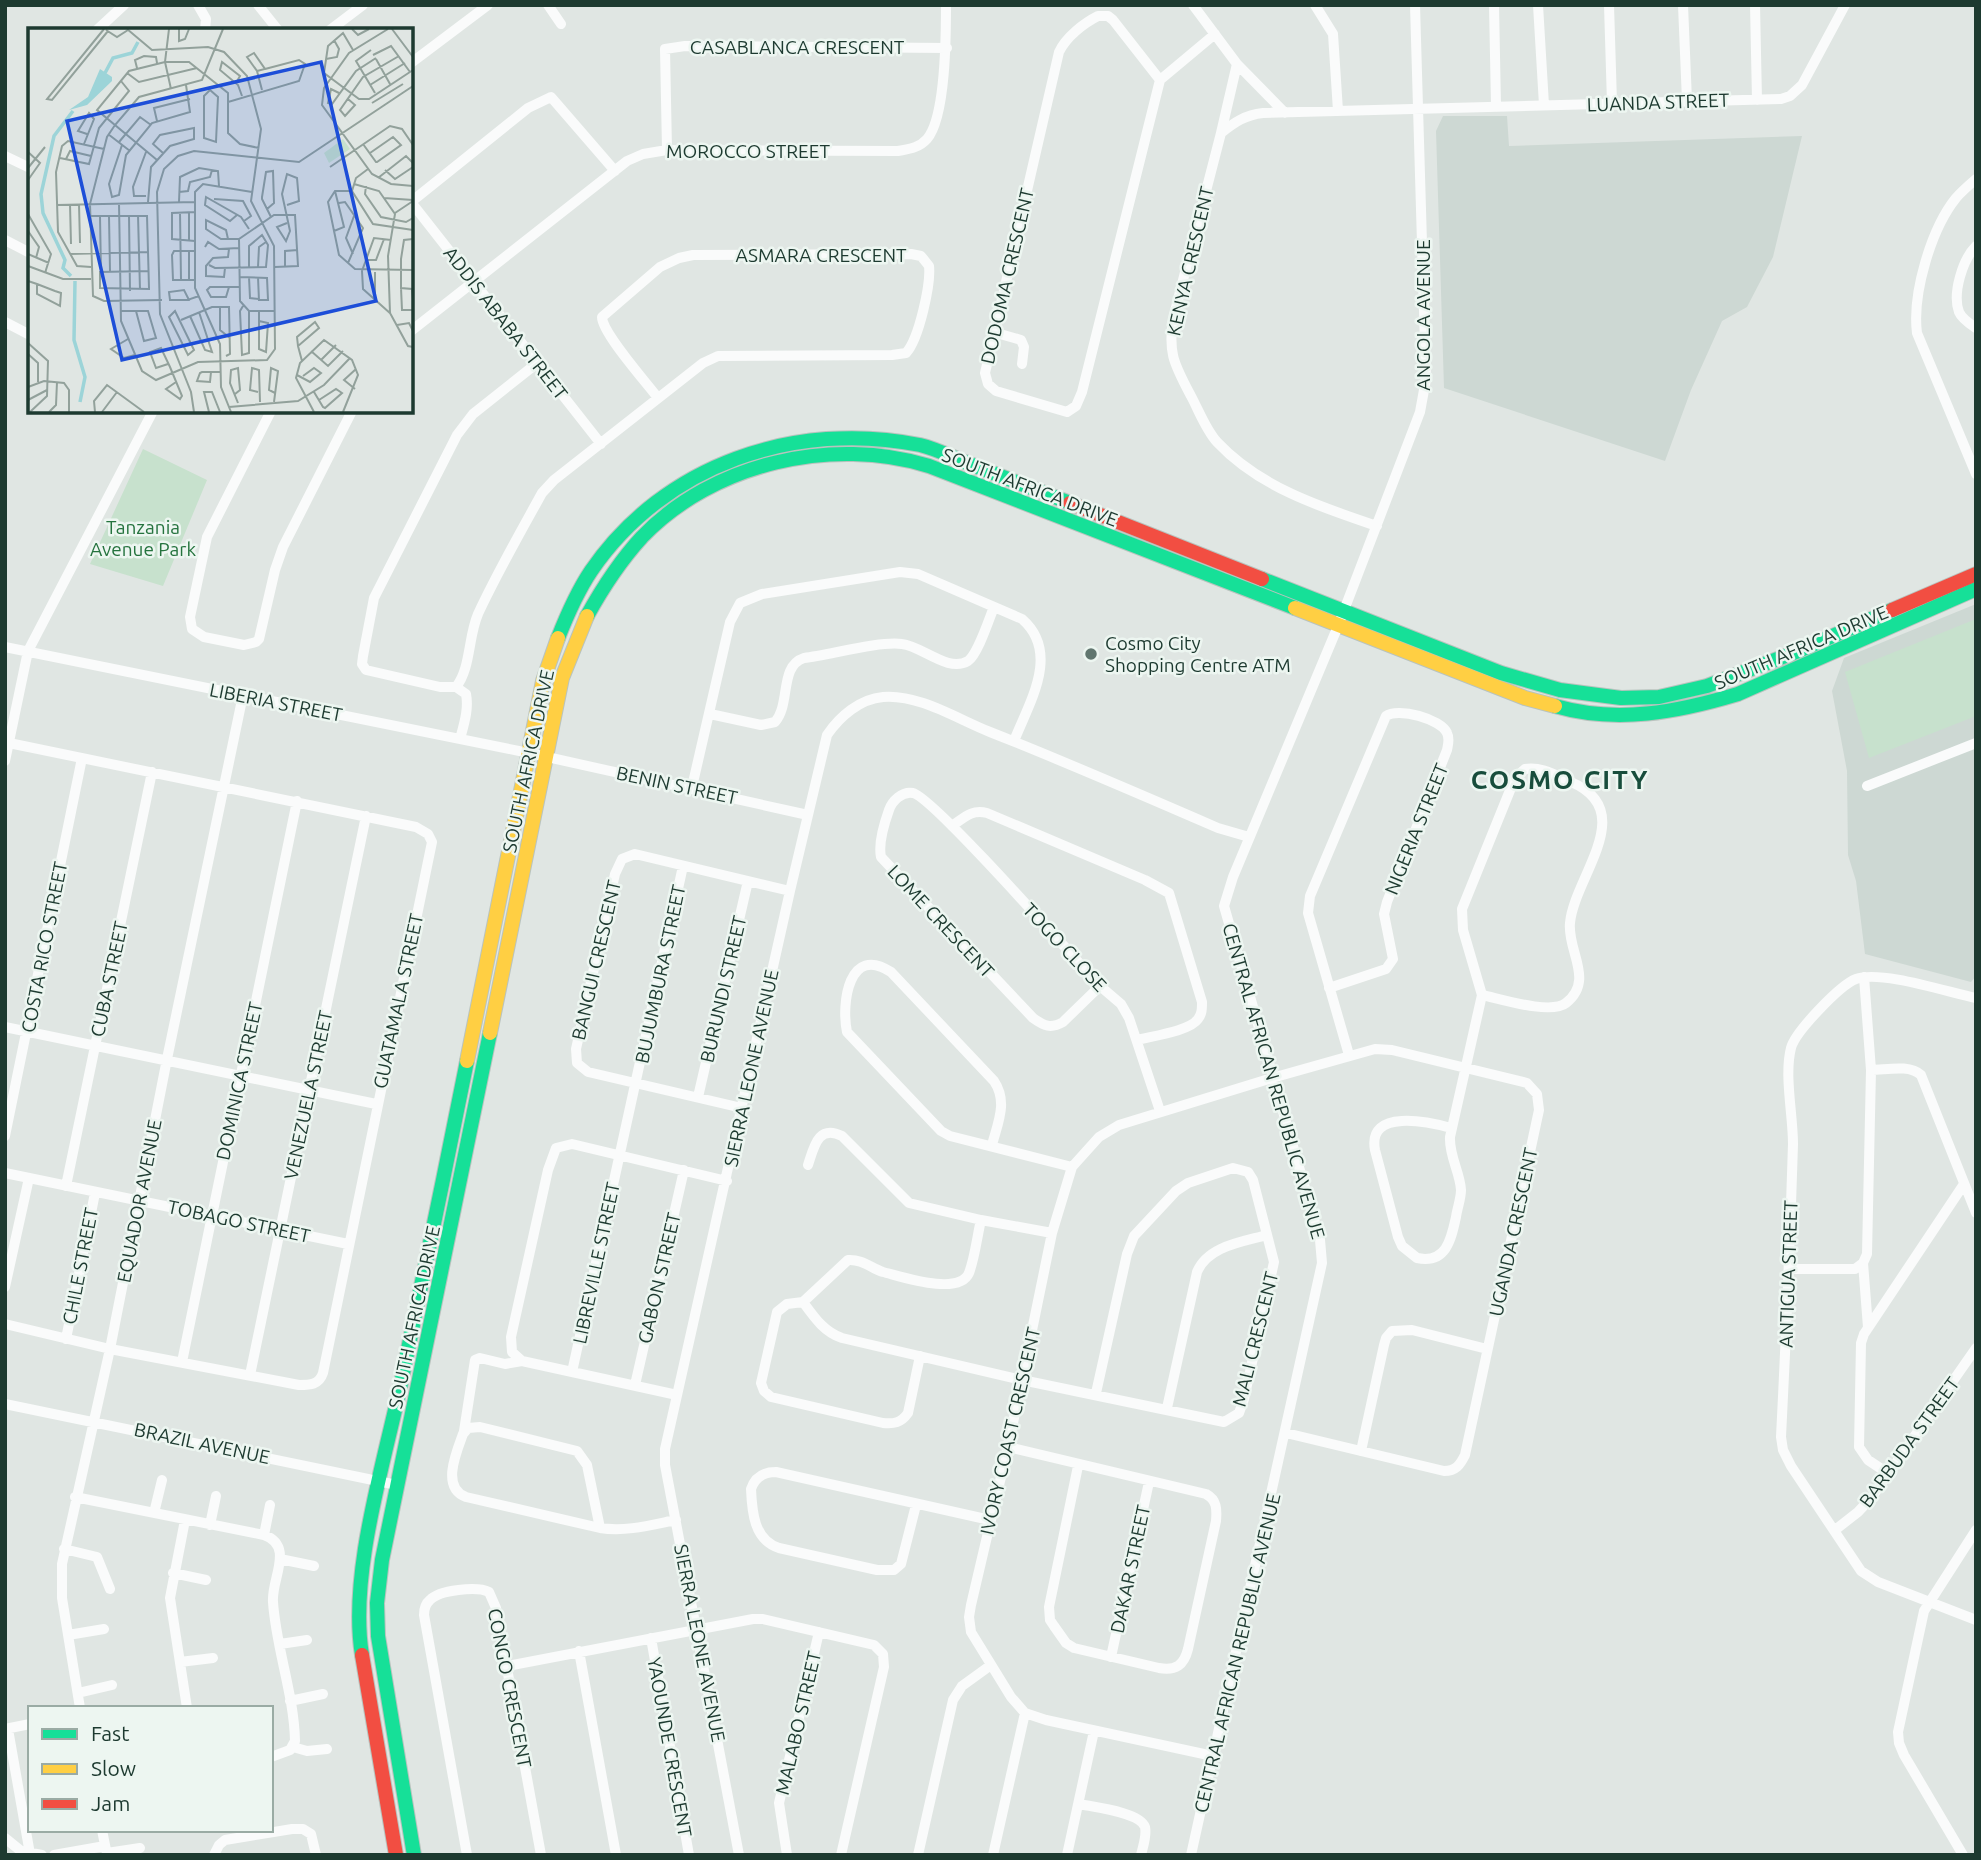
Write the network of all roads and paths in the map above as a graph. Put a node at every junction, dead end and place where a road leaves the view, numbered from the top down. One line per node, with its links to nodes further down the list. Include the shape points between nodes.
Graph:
1 (124, 5): 18 (street)
2 (198, 5): 19 (street)
3 (258, 5): 20 (street)
4 (363, 5): 21 (street)
5 (488, 5): 24 (street)
6 (548, 5): 17 (street)
7 (946, 5): 23 (street, MOROCCO STREET)
8 (1193, 5): 22 (street)
9 (1415, 5): 32 (street, ANGOLA AVENUE)
10 (1494, 5): 31 (street)
11 (1538, 5): 30 (street)
12 (1609, 5): 29 (street)
13 (1683, 5): 28 (street)
14 (1755, 5): 27 (street)
15 (1845, 5): 27 (street, LUANDA STREET, via 1797,91 1781,99)
16 (1319, 7): 33 (street, via 1333,34)
17 (561, 24)
18 (99, 28)
19 (205, 28)
20 (276, 28)
21 (333, 28)
22 (1215, 34): 25 (street); 26 (street)
23 (947, 48): 36 (street, MOROCCO STREET, via 936,118 926,140 911,149); 36 (street, CASABLANCA CRESCENT, via 665,49)
24 (413, 61)
25 (1237, 64): 34 (street); 35 (street, KENYA CRESCENT)
26 (1160, 80): 50 (street, DODOMA CRESCENT, via 1108,16 1090,20 1063,45); 50 (street, DODOMA CRESCENT, via 1076,406 1058,411 996,391 988,384 985,373)
27 (1757, 100): 28 (street, LUANDA STREET)
28 (1687, 101): 29 (street, LUANDA STREET)
29 (1612, 103): 30 (street, LUANDA STREET)
30 (1544, 105): 31 (street, LUANDA STREET)
31 (1496, 106): 32 (street, LUANDA STREET)
32 (1418, 109): 33 (street); 60 (street, ANGOLA AVENUE, via 1426,379 1420,412)
33 (1338, 111): 34 (street)
34 (1285, 113): 35 (street, via 1250,114)
35 (1221, 133): 60 (street, KENYA CRESCENT, via 1174,315 1170,337 1174,363 1217,442 1259,477 1305,500)
36 (667, 150): 39 (street, MOROCCO STREET, via 634,157)
37 (5, 156): 38 (street)
38 (28, 167)
39 (615, 171): 41 (street, via 551,97 528,108); 46 (street, MOROCCO STREET)
40 (1976, 178): 59 (street, via 1956,197 1939,225 1920,279 1915,316 1917,333)
41 (413, 200)
42 (413, 205): 46 (street, ADDIS ABABA STREET)
43 (5, 240): 45 (street)
44 (1976, 246): 49 (street, via 1965,261 1958,299 1959,311)
45 (28, 252)
46 (474, 282): 48 (street, MOROCCO STREET); 52 (street, ADDIS ABABA STREET)
47 (5, 322): 51 (street)
48 (413, 327)
49 (1976, 328)
50 (993, 332): 53 (street, via 1021,340)
51 (28, 334)
52 (536, 364): 58 (street, ADDIS ABABA STREET); 68 (street, via 464,424 374,598 362,664 366,670)
53 (1022, 364)
54 (658, 398): 54 (street, ASMARA CRESCENT, via 718,356 906,353 915,338 929,266 911,254 693,255 669,262 602,317 610,335); 58 (street)
55 (152, 413): 67 (street)
56 (270, 413): 57 (street, via 207,537 190,617 198,634 244,645 259,639 284,547)
57 (351, 413)
58 (601, 444): 68 (street, via 542,493 478,615)
59 (1976, 474)
60 (1377, 526): 64 (street, ANGOLA AVENUE)
61 (1976, 574): 64 (street, SOUTH AFRICA DRIVE, via 1730,679 1644,698 1588,696 1543,687)
62 (1976, 589): 65 (street, SOUTH AFRICA DRIVE, via 1738,694 1689,708 1639,715 1585,713 1545,705)
63 (994, 607): 70 (street, via 966,662 949,662 901,643 804,658 791,668 775,722 761,725); 70 (street, via 910,572 749,598 734,611); 72 (street, via 1030,625 1042,651 1038,681)
64 (1343, 610): 65 (street, CENTRAL AFRICAN REPUBLIC AVENUE); 75 (street, SOUTH AFRICA DRIVE, via 924,446 835,437 797,442 727,461 689,482 656,502 600,559 559,634 543,681)
65 (1338, 626): 76 (street, SOUTH AFRICA DRIVE, via 922,463 820,453 753,467 713,483 656,522 609,575 571,645); 87 (street, CENTRAL AFRICAN REPUBLIC AVENUE)
66 (5, 647): 67 (street, LIBERIA STREET)
67 (28, 651): 69 (street, LIBERIA STREET); 73 (street)
68 (456, 687): 71 (street, via 466,694 468,709)
69 (243, 695): 71 (street, LIBERIA STREET); 80 (street, EQUADOR AVENUE)
70 (710, 714): 82 (street)
71 (460, 739): 75 (street, LIBERIA STREET)
72 (1014, 741): 84 (street, SIERRA LEONE AVENUE, via 917,702 872,699 847,713 827,735); 87 (street, SIERRA LEONE AVENUE)
73 (9, 743): 77 (street, GUATAMALA STREET); 78 (street)
74 (1976, 743): 81 (street)
75 (529, 753): 76 (street, LIBERIA STREET); 162 (street, SOUTH AFRICA DRIVE)
76 (547, 757): 82 (street, BENIN STREET); 164 (street, SOUTH AFRICA DRIVE)
77 (82, 758): 79 (street, GUATAMALA STREET); 97 (street, COSTA RICO STREET)
78 (5, 761)
79 (152, 772): 80 (street, GUATAMALA STREET); 99 (street, CUBA STREET)
80 (224, 786): 83 (street, GUATAMALA STREET); 101 (street, EQUADOR AVENUE)
81 (1867, 786)
82 (692, 788): 84 (street, BENIN STREET)
83 (297, 801): 85 (street, GUATAMALA STREET); 104 (street, DOMINICA STREET)
84 (808, 815): 90 (street, SIERRA LEONE AVENUE)
85 (366, 816): 107 (street, VENEZUELA STREET); 109 (street, GUATAMALA STREET, via 416,827 432,842)
86 (952, 827): 92 (street, TOGO CLOSE); 92 (street, LOME CRESCENT, via 923,799 903,794 890,807 881,857 1042,1025 1063,1022); 98 (street, via 978,811 1169,893 1202,1013 1189,1027)
87 (1249, 837): 105 (street, CENTRAL AFRICAN REPUBLIC AVENUE, via 1224,906)
88 (683, 866): 89 (street, BANGUI CRESCENT); 106 (street, BUJUMBURA STREET); 106 (street, BANGUI CRESCENT, via 635,854 619,864 576,1049 577,1063 588,1072)
89 (748, 881): 90 (street, BANGUI CRESCENT); 108 (street, BURUNDI STREET)
90 (790, 891): 110 (street, SIERRA LEONE AVENUE)
91 (1864, 977): 95 (street); 103 (street); 134 (street, ANTIGUA STREET, via 1843,987 1791,1048)
92 (1100, 986): 98 (street, TOGO CLOSE, via 1121,1004)
93 (1329, 988): 93 (street, NIGERIA STREET, via 1308,913 1316,880 1386,716 1401,711 1435,722 1447,733 1447,750 1384,914 1393,959 1386,970); 100 (street, NIGERIA STREET)
94 (1482, 995): 94 (street, via 1463,930 1462,909 1515,778 1525,769 1539,769 1581,786 1601,814 1603,826 1570,922 1580,971 1578,986 1566,1003 1553,1009); 102 (street)
95 (1976, 998)
96 (5, 1027): 97 (street)
97 (27, 1032): 99 (street); 113 (street, COSTA RICO STREET)
98 (1137, 1040): 111 (street, TOGO CLOSE)
99 (95, 1045): 101 (street); 123 (street, CUBA STREET)
100 (1349, 1055): 102 (street, UGANDA CRESCENT, via 1386,1049); 105 (street, UGANDA CRESCENT)
101 (167, 1059): 104 (street); 125 (street, EQUADOR AVENUE)
102 (1467, 1067): 112 (street); 142 (street, UGANDA CRESCENT, via 1527,1083 1539,1104)
103 (1871, 1070): 122 (street, via 1907,1069 1921,1075); 133 (street, via 1868,1249)
104 (241, 1074): 107 (street); 127 (street, DOMINICA STREET)
105 (1272, 1078): 111 (street, IVORY COAST CRESCENT); 156 (street, CENTRAL AFRICAN REPUBLIC AVENUE, via 1322,1252)
106 (636, 1083): 108 (street, BANGUI CRESCENT); 115 (street, BUJUMBURA STREET)
107 (309, 1091): 109 (street); 129 (street, VENEZUELA STREET)
108 (698, 1097): 110 (street, BANGUI CRESCENT)
109 (376, 1104): 132 (street, GUATAMALA STREET)
110 (742, 1108): 121 (street, SIERRA LEONE AVENUE)
111 (1160, 1111): 117 (street, IVORY COAST CRESCENT, via 1107,1131)
112 (1451, 1128): 112 (street, via 1450,1146 1461,1192 1452,1236 1443,1253 1417,1258 1398,1237 1374,1139 1382,1128 1402,1121)
113 (5, 1136)
114 (992, 1145): 114 (street, via 1002,1102 994,1081 891,972 872,964 856,971 845,1005 847,1032 941,1131); 117 (street)
115 (619, 1155): 118 (street); 144 (street, via 572,1144 556,1148 552,1154 511,1338 512,1352); 146 (street, LIBREVILLE STREET)
116 (808, 1165): 128 (street, via 818,1139 835,1132 909,1203)
117 (1072, 1167): 130 (street, IVORY COAST CRESCENT)
118 (684, 1170): 121 (street); 149 (street, GABON STREET)
119 (5, 1174): 120 (street, TOBAGO STREET)
120 (29, 1178): 123 (street, TOBAGO STREET); 135 (street)
121 (727, 1181): 151 (street, SIERRA LEONE AVENUE)
122 (1964, 1184): 126 (street); 138 (street)
123 (66, 1186): 124 (street, TOBAGO STREET)
124 (95, 1193): 125 (street, TOBAGO STREET); 139 (street, CHILE STREET)
125 (139, 1200): 127 (street, TOBAGO STREET); 141 (street, EQUADOR AVENUE)
126 (1976, 1213)
127 (211, 1215): 129 (street, TOBAGO STREET); 145 (street, DOMINICA STREET)
128 (981, 1220): 130 (street); 136 (street, via 968,1274 961,1283 935,1283 849,1260)
129 (279, 1230): 132 (street, TOBAGO STREET); 147 (street, VENEZUELA STREET)
130 (1052, 1233): 148 (street, IVORY COAST CRESCENT)
131 (1267, 1235): 150 (street, MALI CRESCENT, via 1248,1172 1233,1168 1176,1191 1130,1245); 153 (street, via 1217,1250 1202,1261); 153 (street, MALI CRESCENT, via 1274,1262 1272,1276 1239,1413 1224,1422)
132 (348, 1244): 147 (street, GUATAMALA STREET, via 319,1380 299,1385)
133 (1863, 1263): 134 (street, via 1846,1270); 138 (street)
134 (1789, 1269): 175 (street, ANTIGUA STREET, via 1783,1450)
135 (5, 1287)
136 (803, 1302): 143 (street, MALI CRESCENT, via 833,1335); 143 (street, via 781,1307 775,1317 761,1383 771,1398 883,1423 898,1422 908,1413)
137 (5, 1324): 139 (street)
138 (1868, 1327): 160 (street, via 1861,1343 1858,1442 1863,1455)
139 (65, 1339): 141 (street)
140 (1976, 1348): 160 (street, BARBUDA STREET)
141 (110, 1349): 145 (street, GUATAMALA STREET); 154 (street, EQUADOR AVENUE)
142 (1487, 1349): 158 (street, UGANDA CRESCENT, via 1465,1455 1457,1468 1444,1471); 158 (street, via 1412,1329 1392,1331 1384,1345)
143 (920, 1356): 148 (street, MALI CRESCENT)
144 (522, 1361): 146 (street); 155 (street, via 475,1360)
145 (182, 1362): 147 (street, GUATAMALA STREET)
146 (572, 1371): 149 (street)
147 (250, 1375)
148 (1022, 1380): 150 (street, MALI CRESCENT); 157 (street, IVORY COAST CRESCENT)
149 (635, 1385): 151 (street)
150 (1096, 1393): 153 (street, MALI CRESCENT)
151 (677, 1395): 171 (street, SIERRA LEONE AVENUE, via 664,1456)
152 (5, 1404): 154 (street, BRAZIL AVENUE)
153 (1167, 1409)
154 (92, 1421): 162 (street, BRAZIL AVENUE); 166 (street, EQUADOR AVENUE)
155 (464, 1431): 174 (street, via 486,1428 577,1451 587,1465); 174 (street, via 451,1479 460,1495)
156 (1286, 1433): 158 (street, UGANDA CRESCENT); 212 (street, CENTRAL AFRICAN REPUBLIC AVENUE)
157 (1008, 1447): 159 (street); 172 (street, IVORY COAST CRESCENT)
158 (1361, 1451)
159 (1078, 1466): 163 (street); 194 (street, via 1049,1613 1069,1646)
160 (1889, 1474): 175 (street, BARBUDA STREET, via 1865,1506)
161 (162, 1480): 169 (street)
162 (380, 1481): 164 (street, BRAZIL AVENUE); 225 (street, SOUTH AFRICA DRIVE, via 361,1582 360,1633)
163 (1149, 1482): 194 (street, DAKAR STREET); 194 (street, via 1206,1494 1216,1505 1216,1521 1184,1662 1172,1669)
164 (397, 1485): 226 (street, SOUTH AFRICA DRIVE, via 382,1560 377,1625)
165 (216, 1496): 173 (street)
166 (75, 1497): 169 (street); 178 (street, EQUADOR AVENUE)
167 (270, 1505): 177 (street)
168 (916, 1505): 168 (street, via 901,1564 894,1570 877,1570 768,1544 759,1534 751,1489 758,1477 776,1472); 172 (street)
169 (153, 1513): 170 (street)
170 (185, 1520): 173 (street); 181 (street)
171 (676, 1520): 174 (street, via 621,1530); 186 (street, SIERRA LEONE AVENUE)
172 (990, 1520): 197 (street, IVORY COAST CRESCENT, via 969,1618 971,1632)
173 (211, 1525): 177 (street)
174 (600, 1528)
175 (1835, 1530): 184 (street, ANTIGUA STREET, via 1866,1575)
176 (1975, 1533): 184 (street)
177 (264, 1535): 179 (street, via 278,1545)
178 (64, 1549): 183 (street, via 97,1557); 189 (street, EQUADOR AVENUE, via 61,1587)
179 (280, 1559): 180 (street); 192 (street, via 272,1600)
180 (314, 1566)
181 (173, 1573): 182 (street); 196 (street, via 170,1603)
182 (206, 1580)
183 (110, 1589)
184 (1930, 1603): 185 (street, ANTIGUA STREET); 239 (street, via 1923,1614 1898,1737)
185 (1976, 1620)
186 (698, 1628): 188 (street, via 759,1619); 190 (street); 231 (street, SIERRA LEONE AVENUE)
187 (104, 1629): 189 (street)
188 (819, 1632): 232 (street, MALABO STREET, via 779,1803); 233 (street, via 874,1645 884,1661)
189 (68, 1636): 200 (street, EQUADOR AVENUE)
190 (651, 1639): 193 (street); 230 (street, YAOUNDE CRESCENT)
191 (307, 1640): 192 (street)
192 (280, 1644): 202 (street)
193 (579, 1651): 198 (street); 229 (street)
194 (1111, 1657)
195 (214, 1658): 196 (street)
196 (180, 1662): 204 (street)
197 (990, 1665): 205 (street, IVORY COAST CRESCENT); 234 (street, via 962,1686 953,1700)
198 (507, 1666): 227 (street, CONGO CRESCENT, via 489,1592 476,1588 443,1593 427,1602 424,1621); 228 (street, CONGO CRESCENT)
199 (112, 1685): 200 (street)
200 (78, 1693): 203 (street, EQUADOR AVENUE)
201 (323, 1694): 202 (street)
202 (290, 1701): 209 (street)
203 (80, 1706)
204 (187, 1706)
205 (1025, 1713): 208 (street); 235 (street)
206 (28, 1724): 207 (street)
207 (6, 1729): 214 (street)
208 (1094, 1731): 212 (street); 213 (street)
209 (293, 1747): 210 (street); 211 (street)
210 (327, 1749)
211 (273, 1756)
212 (1213, 1756): 238 (street, CENTRAL AFRICAN REPUBLIC AVENUE)
213 (1079, 1804): 236 (street); 237 (street, via 1140,1820 1145,1833)
214 (28, 1827)
215 (29, 1832): 220 (street)
216 (102, 1832): 219 (street)
217 (5, 1838): 220 (street)
218 (140, 1848): 219 (street)
219 (106, 1851): 222 (street)
220 (34, 1854): 221 (street)
221 (42, 1855)
222 (54, 1855)
223 (214, 1855): 224 (street, via 225,1840 298,1829 311,1834)
224 (316, 1855)
225 (396, 1855)
226 (414, 1855)
227 (467, 1855)
228 (541, 1855)
229 (616, 1855)
230 (690, 1855)
231 (739, 1855)
232 (787, 1855)
233 (841, 1855)
234 (918, 1855)
235 (993, 1855)
236 (1068, 1855)
237 (1141, 1855)
238 (1191, 1855)
239 (1963, 1855)

